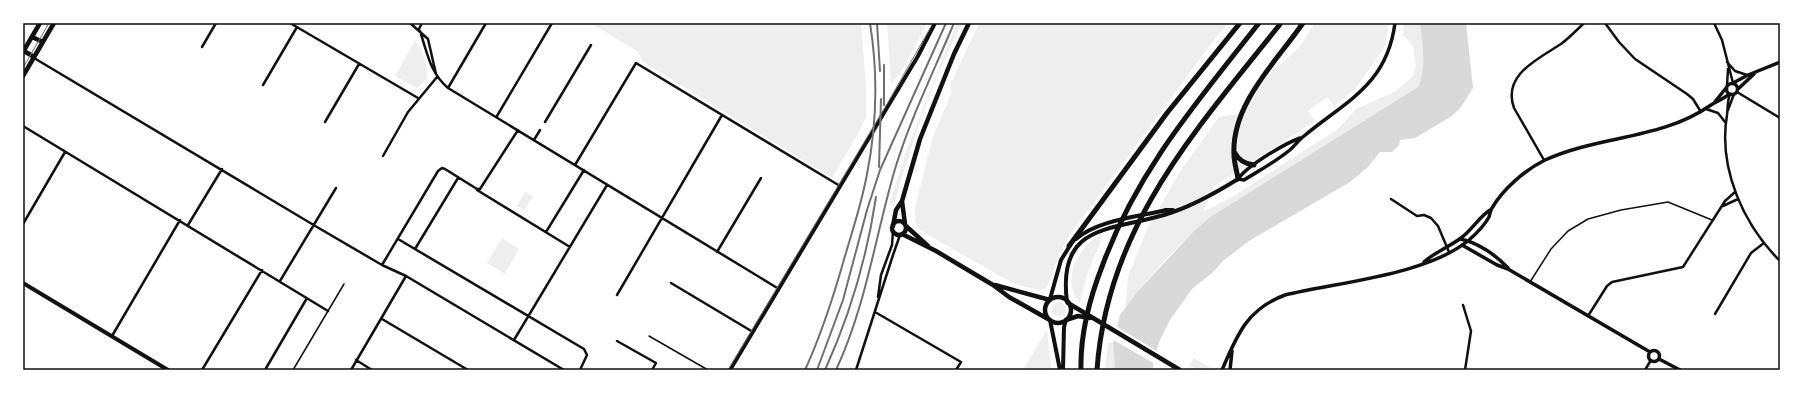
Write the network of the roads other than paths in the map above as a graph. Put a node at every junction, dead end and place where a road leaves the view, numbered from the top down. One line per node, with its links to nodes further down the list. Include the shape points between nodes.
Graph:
1 (40, 23): 21 (main road)
2 (54, 23): 22 (main road)
3 (216, 23): 24 (street)
4 (290, 23): 19 (street)
5 (410, 23): 20 (street)
6 (422, 23): 20 (street)
7 (486, 23): 38 (street)
8 (552, 23): 45 (street)
9 (935, 23): 67 (main road)
10 (969, 23): 73 (main road, via 920,139)
11 (1240, 23): 92 (highway, via 1167,112)
12 (1259, 23): 151 (highway, via 1170,137 1123,215 1094,288 1085,331)
13 (1281, 23): 152 (highway, via 1186,142 1135,228 1124,251 1108,299)
14 (1303, 23): 55 (highway, via 1252,93 1242,116)
15 (1395, 23): 53 (street, via 1387,54 1373,78 1349,102)
16 (1584, 23): 58 (street, via 1562,43 1524,70 1511,91 1514,108)
17 (1605, 23): 43 (street, via 1636,59 1692,98)
18 (1714, 23): 27 (street, via 1722,40)
19 (297, 27): 29 (street); 36 (street)
20 (419, 30): 34 (street, via 432,70)
21 (32, 36): 22 (main road); 25 (main road)
22 (43, 42): 26 (main road)
23 (591, 45): 48 (street)
24 (202, 47)
25 (23, 51): 26 (main road)
26 (34, 58): 33 (main road); 61 (street)
27 (1727, 62): 30 (street); 32 (street, via 1735,71)
28 (1780, 62): 31 (street)
29 (359, 64): 40 (street); 47 (street)
30 (1728, 69): 35 (street); 37 (street)
31 (1757, 72): 32 (street); 39 (street)
32 (1748, 75): 35 (street)
33 (23, 76)
34 (437, 76): 38 (street); 40 (street)
35 (1733, 83): 37 (street); 39 (street)
36 (263, 85)
37 (1727, 87): 39 (street); 41 (street)
38 (448, 88): 45 (street)
39 (1734, 93): 41 (street); 46 (street); 49 (street, via 1727,110)
40 (418, 98): 57 (street)
41 (1713, 104): 42 (street)
42 (1706, 109): 43 (street); 49 (street, via 1718,112)
43 (1702, 112): 58 (street, via 1652,132 1590,144)
44 (722, 115): 59 (street, via 636,63); 67 (street); 77 (street)
45 (496, 116): 51 (street)
46 (1780, 118)
47 (325, 122)
48 (545, 122)
49 (1726, 122): 70 (street, via 1726,157)
50 (23, 126): 56 (street)
51 (518, 130): 54 (street); 69 (street, via 483,187)
52 (540, 130): 54 (street)
53 (1303, 136): 60 (street); 65 (street, via 1283,155 1244,180)
54 (534, 140): 59 (street)
55 (1234, 148): 60 (highway, via 1241,160); 65 (highway)
56 (66, 152): 78 (street); 80 (street)
57 (383, 156)
58 (1544, 161): 75 (street, via 1531,168 1506,190)
59 (575, 165): 62 (street)
60 (1254, 165): 65 (street)
61 (222, 169): 81 (street); 82 (street)
62 (584, 170): 66 (street); 85 (street)
63 (458, 178): 69 (street); 87 (street, via 442,168 438,171); 96 (street)
64 (761, 178): 97 (street)
65 (1238, 179): 76 (main road, via 1197,203)
66 (608, 184): 77 (street); 94 (street)
67 (840, 186): 111 (main road)
68 (336, 188): 82 (street)
69 (477, 189): 85 (street)
70 (1735, 192): 72 (street); 74 (street, via 1727,198)
71 (1391, 199): 93 (street, via 1417,216 1431,218 1438,226)
72 (1738, 199): 74 (street); 90 (street)
73 (902, 201): 83 (main road); 84 (main road, via 896,210)
74 (1722, 207): 79 (street)
75 (1491, 209): 88 (street); 89 (street, via 1485,222)
76 (1165, 212): 92 (main road, via 1103,224 1085,232); 115 (main road, via 1100,230 1080,243 1070,259 1066,276)
77 (663, 218): 97 (street); 112 (street)
78 (180, 220): 81 (street); 127 (street)
79 (1712, 220): 107 (lane, via 1668,202 1588,219 1568,231 1551,249); 121 (street, via 1683,267 1612,282)
80 (23, 224)
81 (188, 225): 103 (street)
82 (313, 225): 101 (street); 105 (street)
83 (906, 225): 84 (main road, via 898,221); 86 (main road, via 906,230); 95 (main road)
84 (893, 228): 86 (main road, via 897,234); 118 (street, via 892,245 881,275)
85 (546, 232): 94 (street)
86 (901, 234): 95 (main road); 118 (street)
87 (398, 239): 96 (street); 101 (street)
88 (1460, 239): 89 (street); 93 (street)
89 (1468, 240): 91 (street); 102 (street, via 1500,259)
90 (1764, 243): 99 (street); 119 (street, via 1751,254)
91 (1462, 245): 98 (street); 102 (street, via 1496,265)
92 (1069, 246): 114 (main road, via 1061,260)
93 (1447, 246): 98 (street); 100 (street)
94 (571, 247): 120 (street)
95 (931, 248): 110 (main road)
96 (415, 249): 120 (street)
97 (717, 252): 111 (street)
98 (1449, 252): 100 (street)
99 (1780, 261)
100 (1423, 263): 131 (street, via 1276,298 1252,314)
101 (382, 265): 104 (street)
102 (1508, 269): 107 (street)
103 (262, 270): 105 (street); 137 (street)
104 (406, 276): 122 (street); 129 (street)
105 (280, 281): 113 (street)
106 (671, 282): 126 (street)
107 (1530, 282): 121 (street)
108 (23, 283): 127 (main road)
109 (344, 284): 117 (lane)
110 (993, 284): 114 (main road); 124 (main road, via 1005,295)
111 (779, 289): 126 (main road)
112 (617, 295)
113 (307, 298): 117 (street); 138 (street)
114 (1050, 300): 115 (main road, via 1061,298); 124 (main road, via 1045,309)
115 (1068, 302): 123 (main road); 125 (main road, via 1070,312)
116 (1463, 305): 156 (street, via 1472,331)
117 (328, 310): 139 (lane)
118 (875, 312): 148 (street); 149 (street, via 961,362)
119 (1715, 314)
120 (529, 316): 129 (street); 144 (street, via 586,351 586,358)
121 (1588, 316): 132 (street)
122 (382, 318): 134 (street); 142 (street)
123 (1094, 319): 125 (main road, via 1076,317); 153 (main road)
124 (1049, 320): 125 (main road, via 1058,323); 150 (main road)
125 (1066, 320): 150 (main road)
126 (753, 332): 147 (main road)
127 (112, 336): 136 (main road)
128 (649, 336): 146 (lane)
129 (514, 340): 143 (street)
130 (617, 341): 145 (street, via 656,363)
131 (1233, 346): 154 (street); 155 (street)
132 (1650, 352): 133 (street, via 1656,350); 135 (street, via 1648,357)
133 (1659, 359): 135 (street); 158 (street)
134 (356, 360): 140 (street); 141 (street)
135 (1651, 360): 157 (street)
136 (168, 370)
137 (202, 370)
138 (265, 370)
139 (293, 370)
140 (350, 370)
141 (372, 370)
142 (468, 370)
143 (564, 370)
144 (580, 370)
145 (652, 370)
146 (708, 370)
147 (730, 370)
148 (856, 370)
149 (956, 370)
150 (1061, 370)
151 (1081, 370)
152 (1097, 370)
153 (1179, 370)
154 (1222, 370)
155 (1230, 370)
156 (1465, 370)
157 (1645, 370)
158 (1680, 370)

